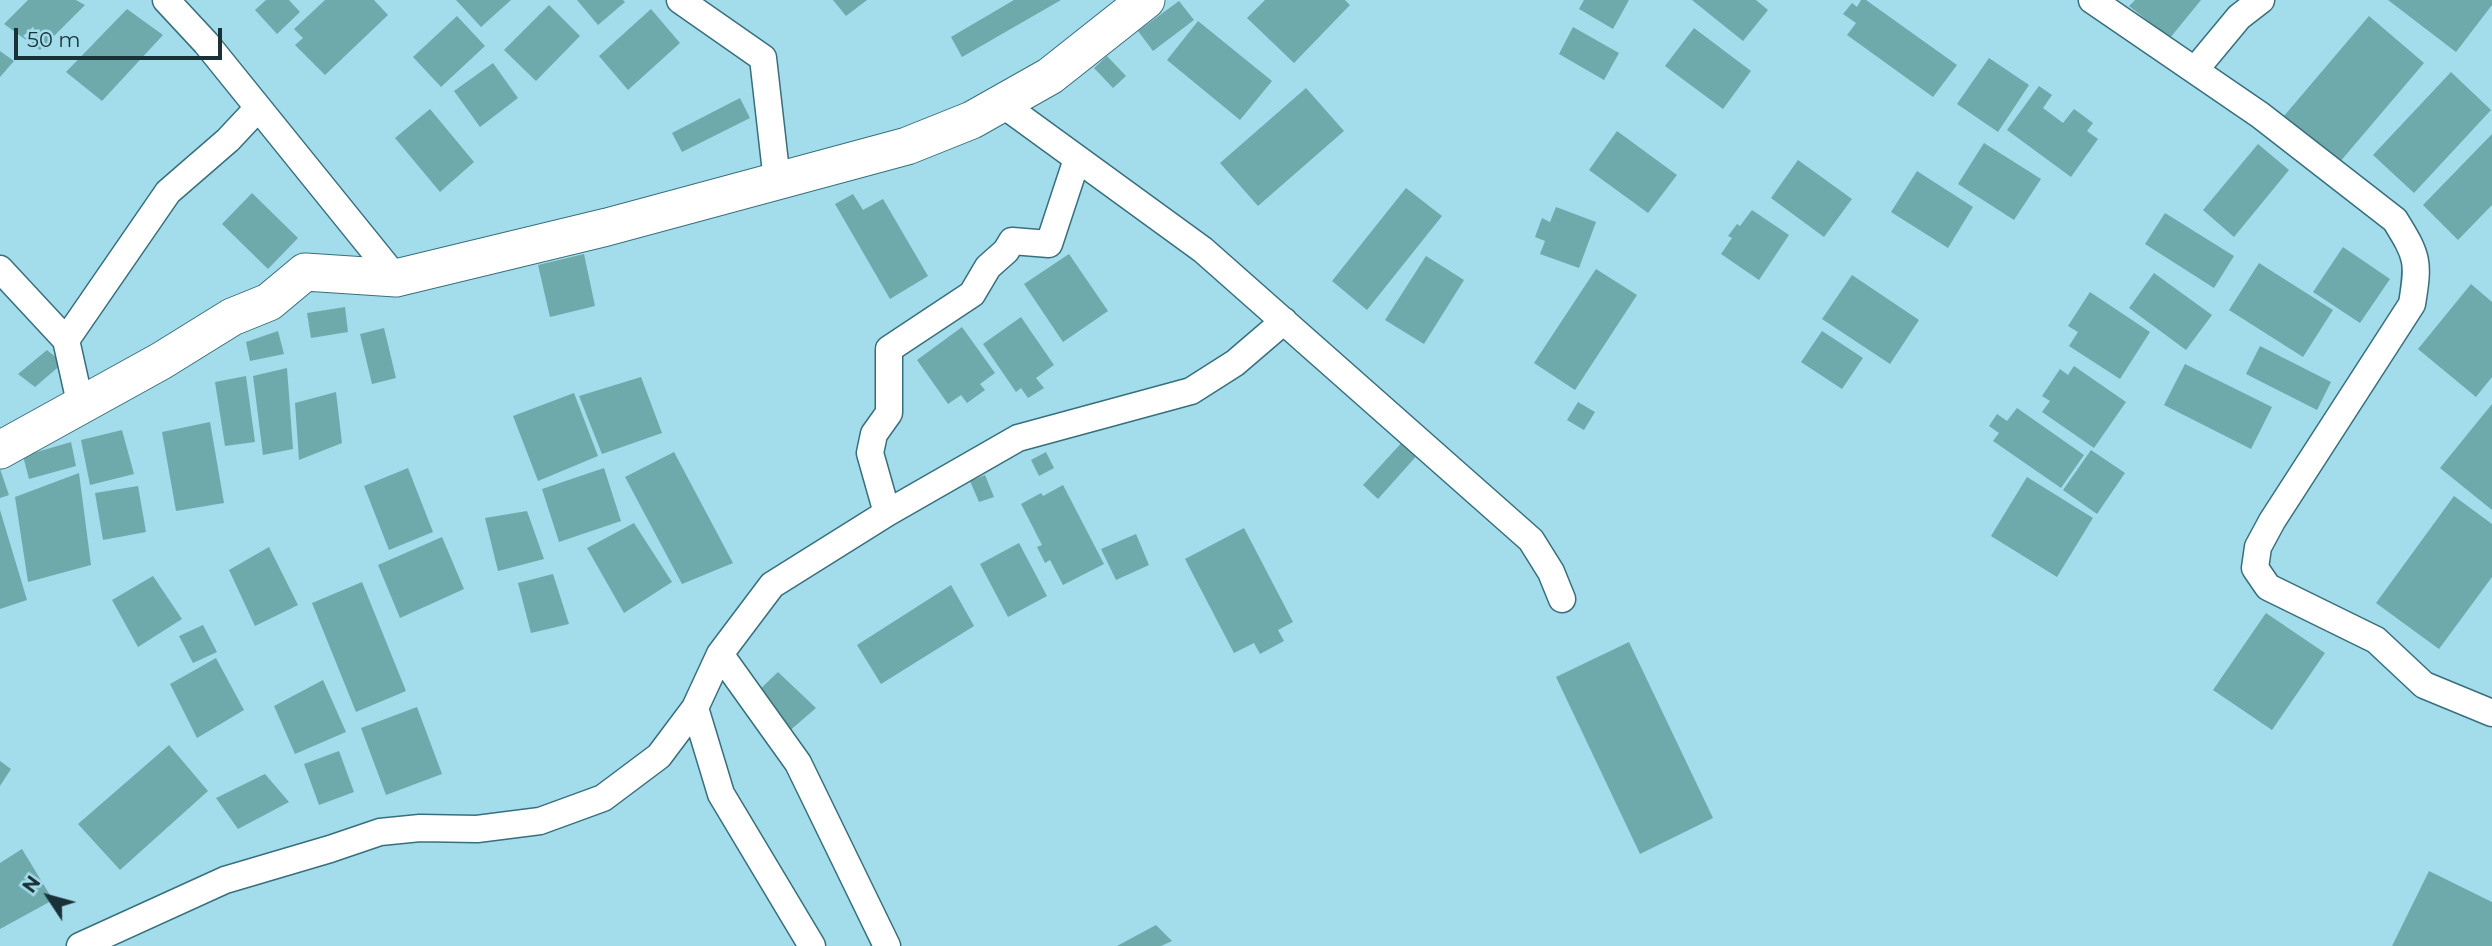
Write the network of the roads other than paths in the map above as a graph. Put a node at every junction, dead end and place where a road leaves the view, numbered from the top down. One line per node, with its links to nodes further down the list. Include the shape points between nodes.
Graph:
1 (166, 0): 8 (street)
2 (680, 0): 10 (street, via 763,58)
3 (1146, 0): 7 (street, via 1050,76)
4 (2092, 0): 6 (street)
5 (2261, 0): 6 (street, via 2239,17)
6 (2195, 70): 21 (street, via 2395,220 2418,267 2412,304 2272,521 2258,547 2255,568 2268,587 2376,640 2424,685)
7 (1001, 103): 9 (street); 10 (street, via 907,146)
8 (258, 108): 12 (street); 14 (street, via 168,192)
9 (1077, 159): 13 (street, via 1203,250); 17 (street, via 1049,244 1012,242 988,267 972,294 889,349 889,413 874,434 870,453)
10 (777, 181): 12 (street)
11 (0, 269): 14 (street)
12 (396, 278): 15 (street, via 305,272 269,302 232,317)
13 (1284, 321): 17 (street, via 1235,363 1191,391 1018,438); 18 (street, via 1531,540)
14 (65, 340): 15 (street)
15 (81, 407): 16 (street)
16 (0, 450)
17 (887, 513): 19 (street, via 772,585)
18 (1562, 599)
19 (720, 654): 20 (street); 24 (street, via 798,763)
20 (695, 708): 22 (street, via 659,756 603,797 540,821 477,829 380,832 225,880); 23 (street, via 721,794)
21 (2492, 713)
22 (80, 946)
23 (812, 946)
24 (887, 946)

